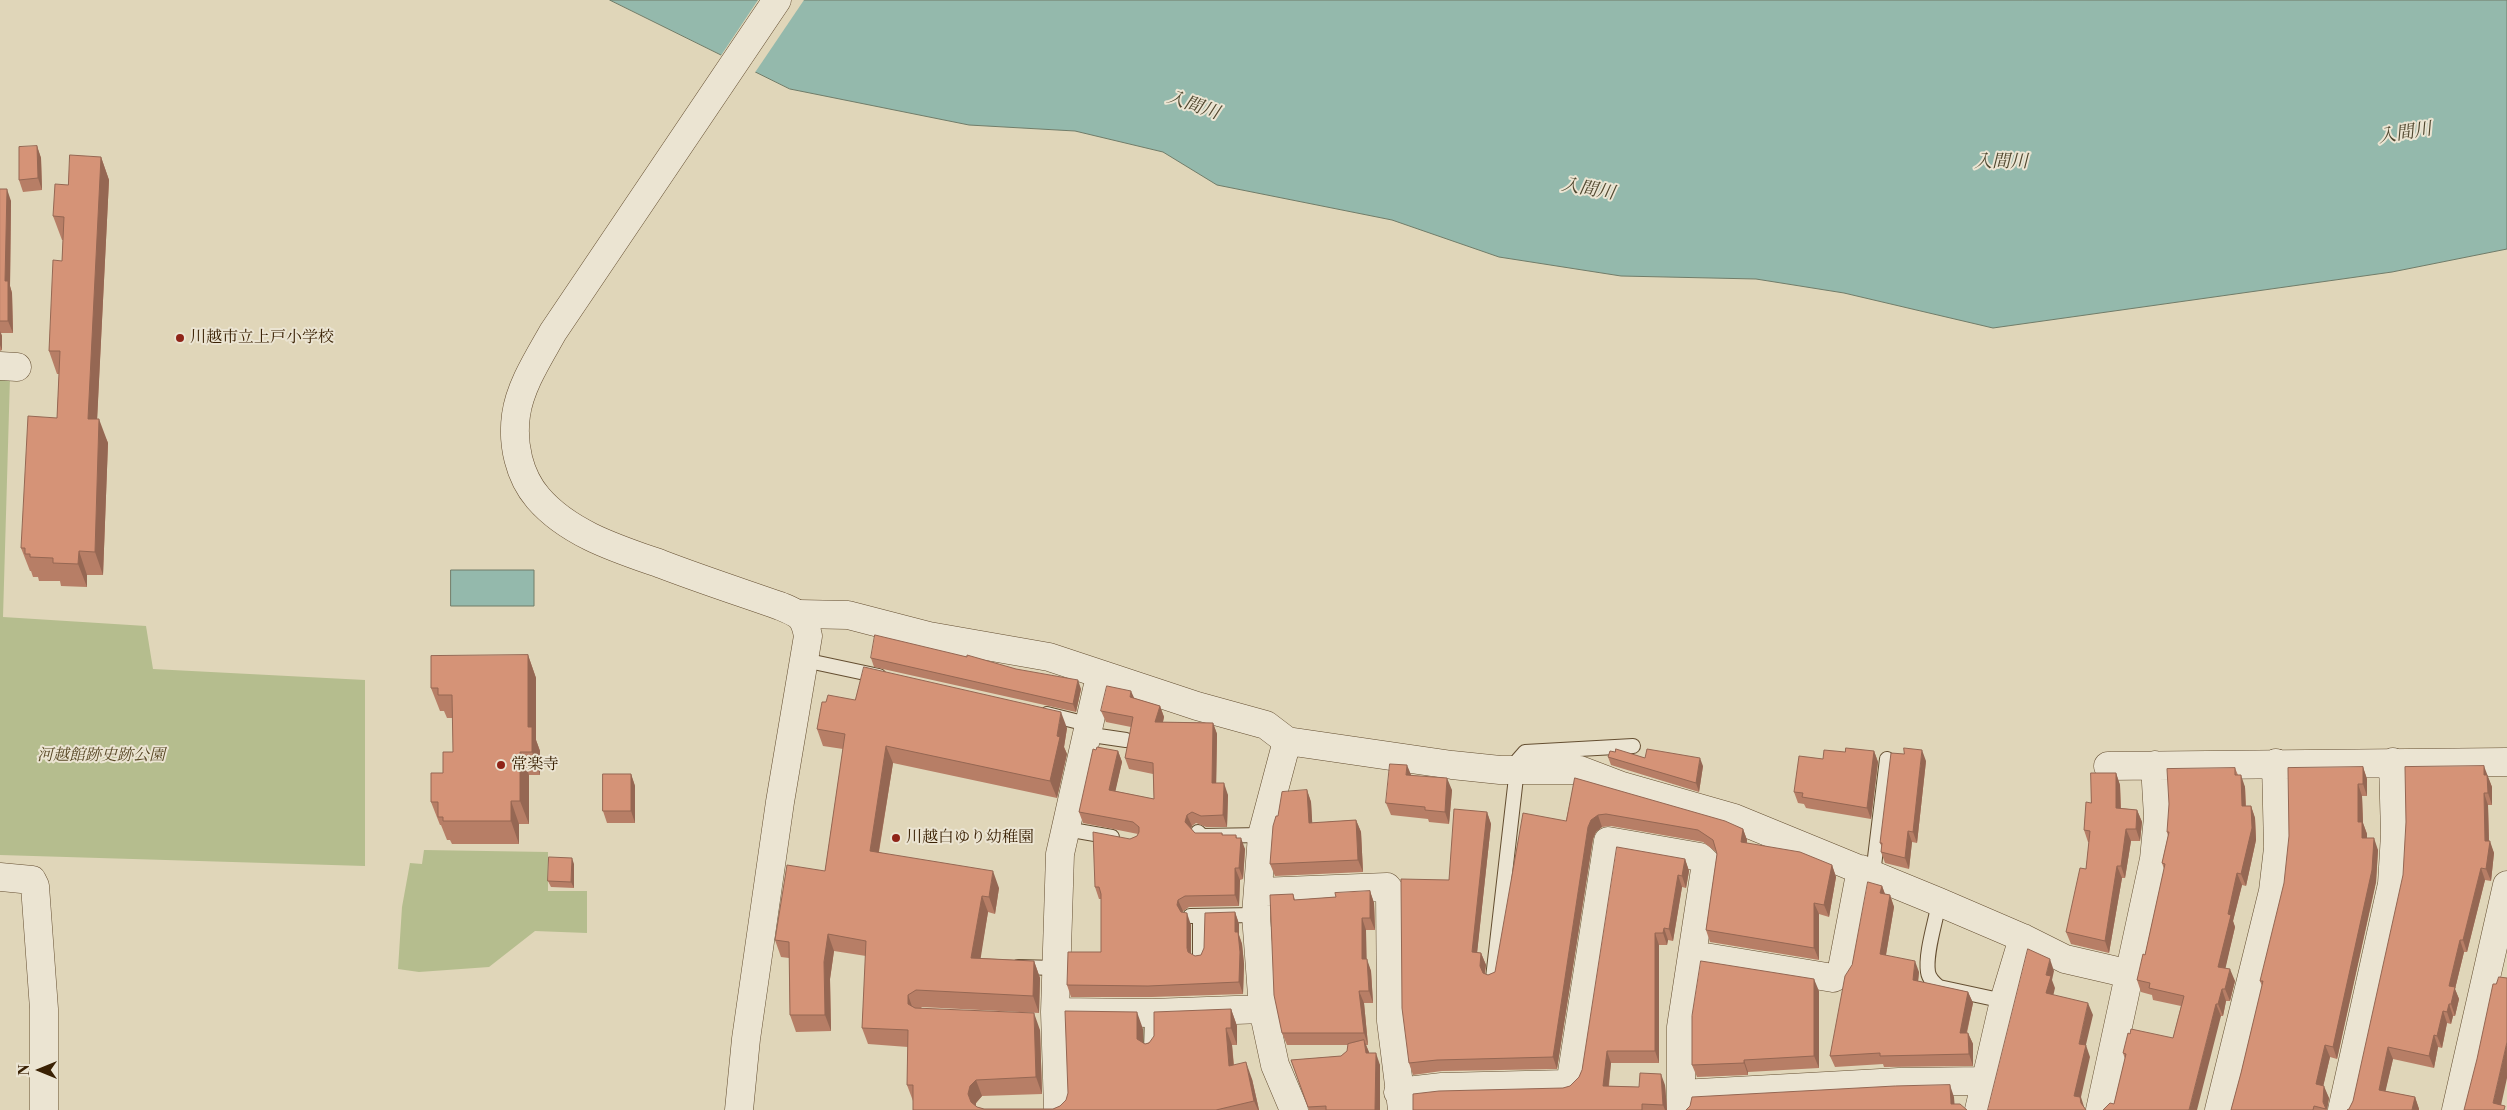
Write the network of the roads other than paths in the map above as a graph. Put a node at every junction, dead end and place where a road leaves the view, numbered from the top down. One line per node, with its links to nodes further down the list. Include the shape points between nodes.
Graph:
1 (776, 0): 2 (street, via 553,332 534,366 516,413 516,442 525,478 538,498 568,524 632,554)
2 (799, 614): 3 (street, via 805,622 808,636); 4 (street, via 848,615 928,636 1049,657)
3 (804, 660): 5 (lane); 46 (street, via 780,802)
4 (1100, 676): 7 (street); 9 (street, via 1266,725)
5 (896, 680)
6 (1030, 710): 7 (lane)
7 (1086, 729): 8 (lane); 18 (street)
8 (1126, 740)
9 (1287, 741): 17 (street, via 1452,765); 20 (street)
10 (1632, 746): 17 (lane, via 1525,752)
11 (1887, 759): 22 (lane)
12 (2393, 762): 13 (street); 14 (street); 51 (street, via 2395,834 2392,884)
13 (2507, 762)
14 (2276, 763): 15 (street); 50 (street, via 2278,848 2273,891)
15 (2155, 765): 16 (street); 32 (street, via 2158,817 2154,858)
16 (2108, 766)
17 (1516, 769): 22 (street, via 1580,770 1622,786 1734,818); 33 (lane)
18 (1066, 829): 21 (lane); 31 (street, via 1060,854)
19 (1198, 832): 20 (lane, via 1202,836)
20 (1262, 835): 26 (street)
21 (1126, 840)
22 (1867, 872): 25 (street); 28 (street, via 1841,974 1833,978)
23 (0, 876): 45 (street, via 32,880 35,886 44,1010)
24 (2507, 884): 34 (street)
25 (1939, 902): 27 (street); 35 (lane, via 1928,962 1928,974 1933,983 1939,988)
26 (1258, 904): 29 (lane, via 1195,916); 36 (street); 41 (street, via 1386,887 1390,891 1391,1021)
27 (2023, 938): 32 (street, via 2065,959); 35 (street)
28 (1693, 955): 41 (street, via 1706,863 1700,857 1608,841 1571,1078 1567,1084 1442,1087); 42 (street, via 1681,1027)
29 (1200, 959)
30 (1007, 967): 31 (lane)
31 (1056, 968): 38 (street)
32 (2130, 974): 49 (street)
33 (1493, 978)
34 (2497, 979): 52 (street)
35 (2004, 1001): 40 (street)
36 (1264, 1010): 37 (street); 47 (street)
37 (1152, 1013): 38 (street); 39 (lane)
38 (1052, 1018): 44 (street)
39 (1151, 1052)
40 (1986, 1081): 42 (street, via 1899,1082); 48 (street)
41 (1400, 1101)
42 (1681, 1102)
43 (1029, 1109): 44 (street)
44 (1058, 1109)
45 (44, 1110)
46 (739, 1110)
47 (1294, 1110)
48 (1979, 1110)
49 (2100, 1110)
50 (2219, 1110)
51 (2342, 1110)
52 (2456, 1110)

